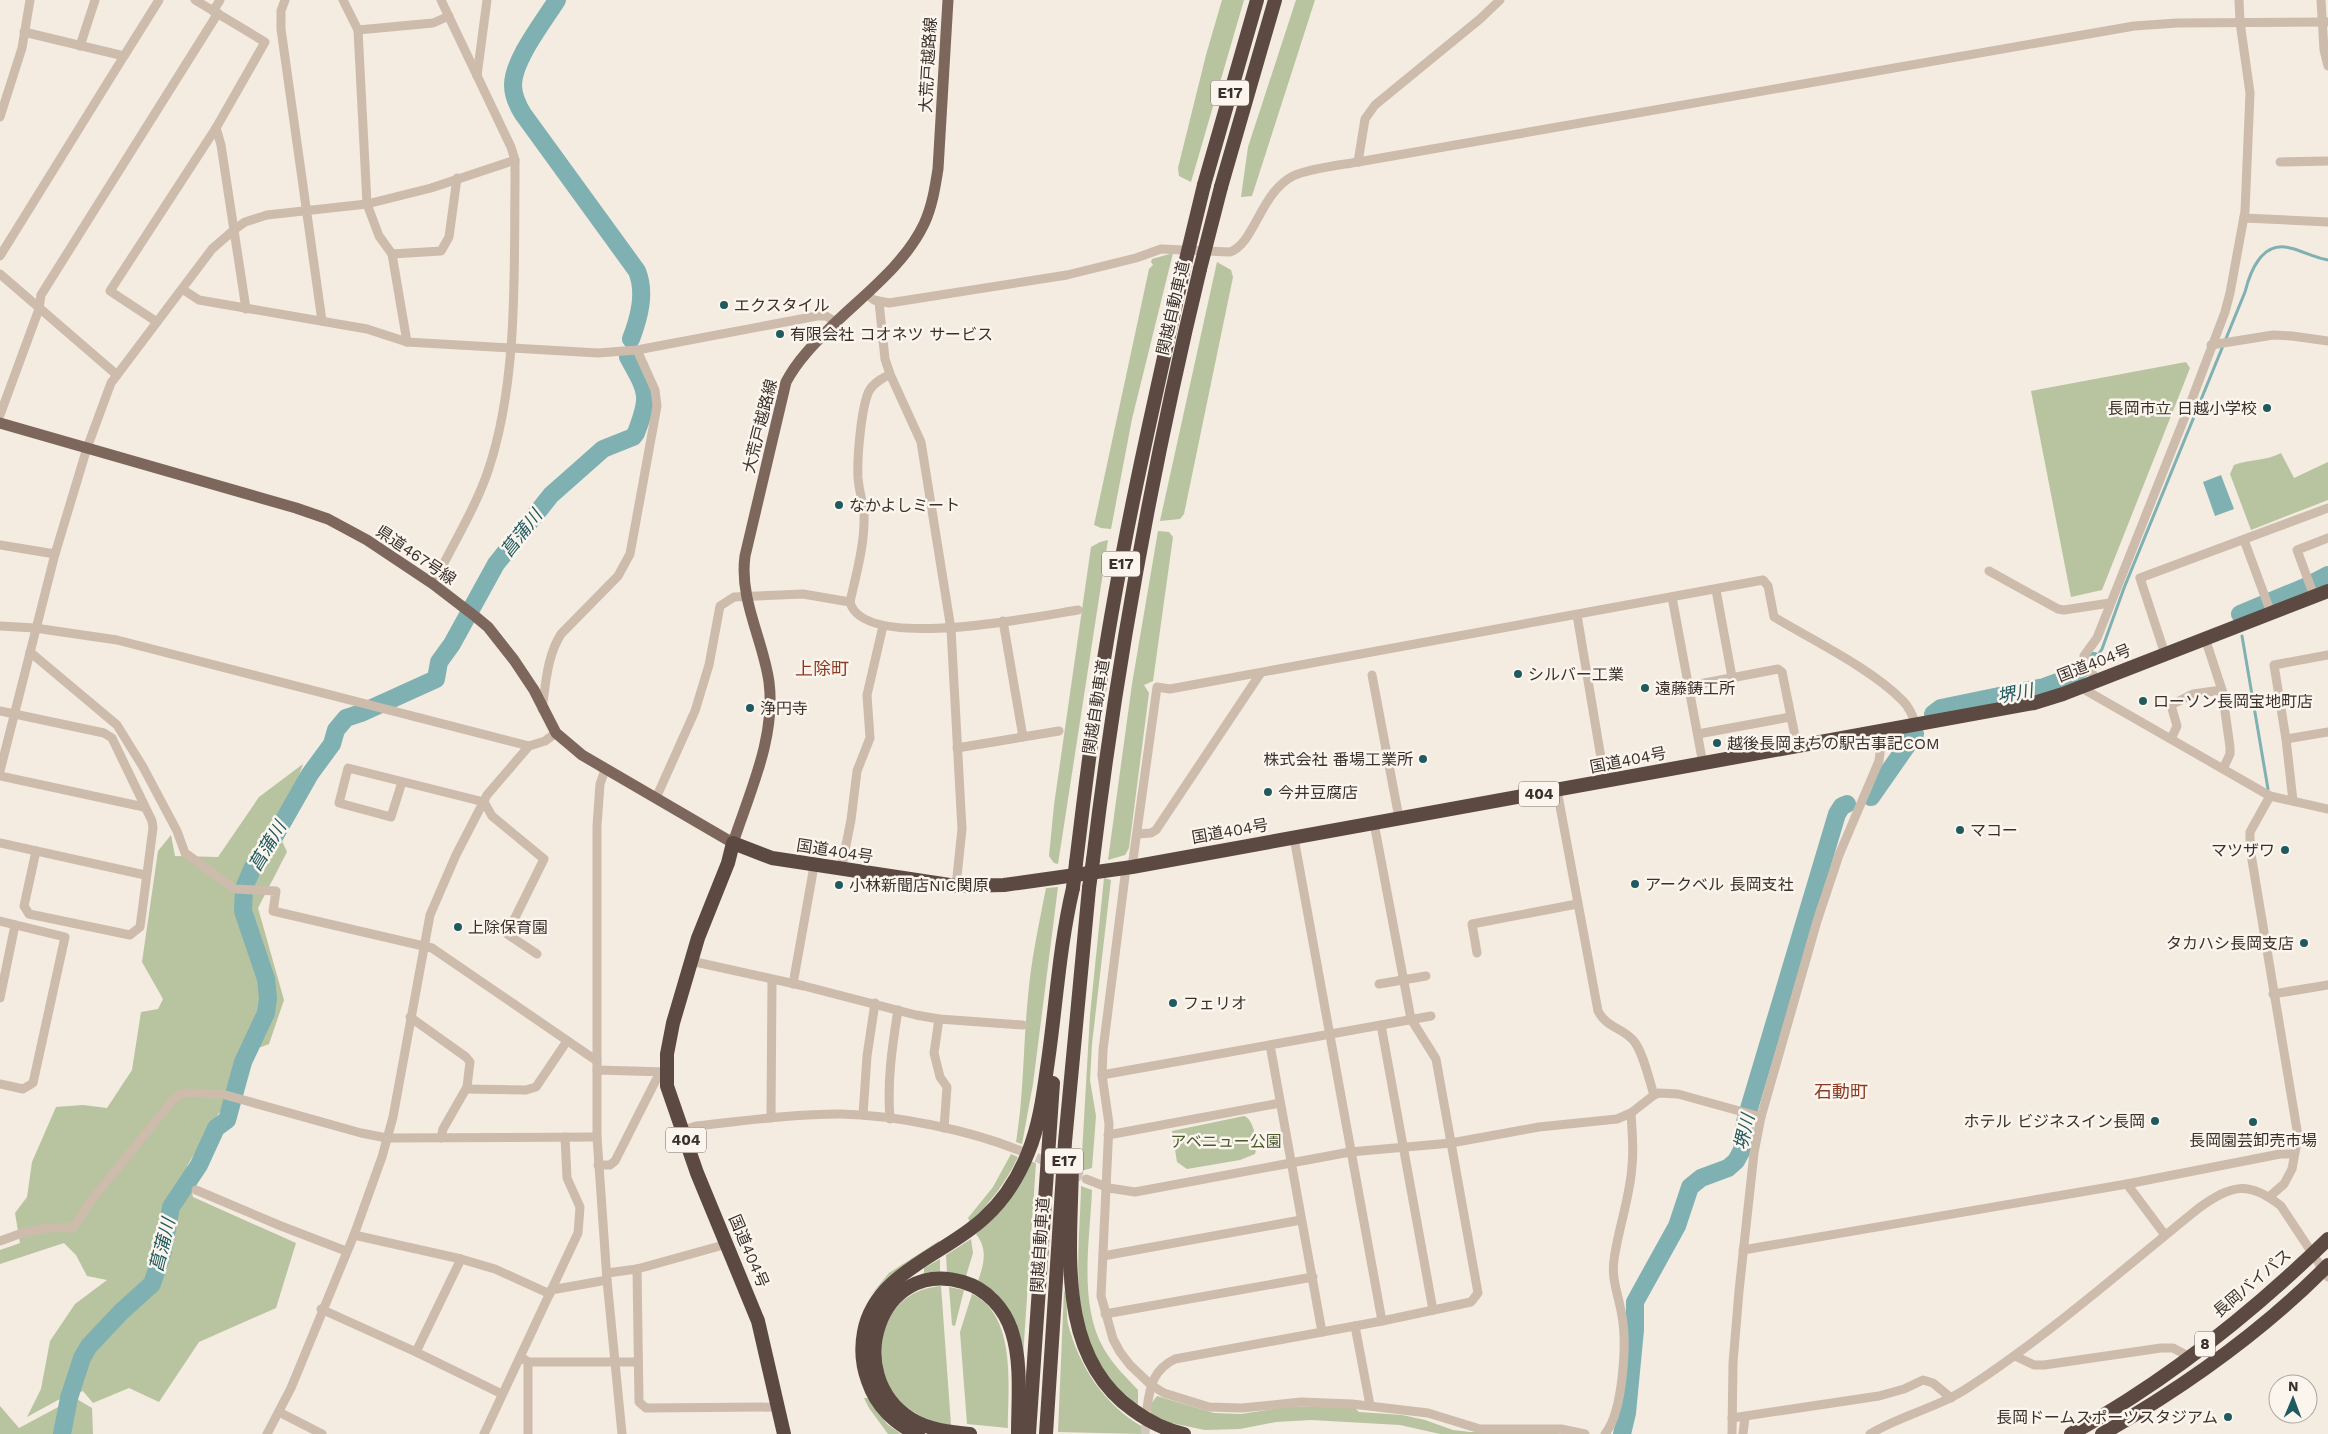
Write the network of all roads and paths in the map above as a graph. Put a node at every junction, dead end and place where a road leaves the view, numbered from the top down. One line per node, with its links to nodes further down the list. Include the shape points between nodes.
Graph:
1 (30, 0): 22 (street)
2 (95, 0): 23 (street)
3 (159, 0): 24 (street)
4 (196, 0): 17 (street)
5 (220, 0): 17 (street)
6 (285, 0): 36 (street, via 281,29)
7 (343, 0): 21 (street)
8 (440, 0): 18 (street)
9 (487, 0): 27 (street)
10 (948, 0): 44 (main road, 大荒戸越路線, via 934,194 916,238)
11 (1257, 0): 136 (highway, 関越自動車道 / E17, bridge, via 1204,185 1141,461 1091,744)
12 (1275, 0): 26 (highway, 関越自動車道 / E17)
13 (1279, 0): 26 (highway)
14 (1500, 0): 32 (street, via 1375,105 1365,119)
15 (2239, 0): 20 (street)
16 (2321, 0): 19 (street)
17 (216, 12): 29 (street, via 266,42); 46 (street, via 41,295)
18 (449, 16): 21 (street, via 433,23); 27 (street)
19 (2325, 21): 20 (street); 25 (street)
20 (2240, 22): 32 (street, via 2134,26); 37 (street, via 2250,93)
21 (358, 30): 35 (street)
22 (24, 32): 23 (street); 28 (street, via 10,91)
23 (80, 46): 24 (street)
24 (124, 56): 41 (street)
25 (2328, 66)
26 (1254, 71): 143 (highway, 関越自動車道 / E17, bridge, via 1200,269 1132,591 1105,760)
27 (477, 77): 30 (street, via 512,147)
28 (0, 116)
29 (216, 128): 39 (street); 49 (street, via 110,291)
30 (515, 160): 34 (street); 54 (street)
31 (2328, 161): 33 (street)
32 (1358, 162): 45 (street, via 1294,175 1281,184 1262,207 1246,240 1230,252 1161,249 1067,276)
33 (2280, 162)
34 (456, 178): 35 (street, via 431,188); 40 (street, via 449,237 441,251)
35 (367, 204): 36 (street); 40 (street, via 379,236)
36 (304, 209): 39 (street, via 267,214); 48 (street)
37 (2244, 218): 38 (street); 53 (street, via 2225,312)
38 (2328, 222)
39 (235, 229): 43 (street, via 212,250); 47 (street)
40 (392, 254): 52 (street)
41 (0, 256)
42 (0, 274): 46 (street)
43 (182, 289): 47 (street, via 199,300); 49 (street)
44 (866, 294): 45 (street); 50 (main road, 大荒戸越路線)
45 (878, 302): 56 (street)
46 (39, 309): 57 (street); 58 (street)
47 (246, 309): 48 (street)
48 (322, 321): 52 (street, via 367,329)
49 (157, 322): 57 (street)
50 (836, 322): 55 (street, via 826,316 817,316); 71 (main road, 大荒戸越路線, via 797,363 786,382 745,556)
51 (2328, 341): 53 (street, via 2273,335)
52 (407, 342): 54 (street)
53 (2211, 345): 74 (street)
54 (511, 349): 55 (street, via 598,353); 67 (street, via 498,439 488,473)
55 (637, 350): 94 (street, via 655,390 657,406 630,554 618,576 556,642 548,665)
56 (890, 374): 73 (street, via 876,382 867,399 858,468 864,515); 82 (street, via 921,442)
57 (117, 376): 60 (street, via 111,383)
58 (0, 415)
59 (0, 423): 60 (main road, 県道467号線)
60 (86, 448): 65 (street); 67 (main road, 県道467号線, via 328,519 367,540)
61 (2328, 508): 63 (street)
62 (2328, 538): 68 (street, via 2297,550)
63 (2244, 540): 75 (street); 85 (street, via 2140,578)
64 (0, 545): 65 (street)
65 (55, 554): 81 (street)
66 (1989, 571): 74 (street, via 2058,610)
67 (432, 584): 94 (main road, 県道467号線, via 488,627 534,690)
68 (2311, 589): 70 (highway, 国道404号 / 404); 75 (highway, 国道404号 / 404)
69 (1716, 590): 72 (street); 90 (street); 98 (street, via 1763,580 1768,586 1774,617 1884,686 1904,702)
70 (2328, 591)
71 (745, 596): 73 (street, via 814,594); 119 (street, via 734,597 720,606 709,665 695,711); 129 (main road, 大荒戸越路線, via 768,680 770,709 762,758)
72 (1672, 597): 77 (street); 91 (street)
73 (850, 602): 80 (street, via 856,612)
74 (2110, 603): 89 (street, via 2096,638 2085,653 2085,661)
75 (2268, 606): 83 (highway, 国道404号 / 404)
76 (1078, 610): 78 (street)
77 (1577, 615): 87 (street); 115 (street)
78 (1003, 621): 82 (street); 104 (street)
79 (0, 626): 81 (street)
80 (883, 626): 82 (street); 133 (street, via 867,695 870,738 857,770)
81 (35, 628): 84 (street); 107 (street, via 125,642)
82 (951, 629): 109 (street)
83 (2205, 638): 85 (highway, 国道404号 / 404); 93 (street)
84 (30, 652): 96 (street); 140 (street, via 117,725 177,831 185,854 235,889 276,891 273,911)
85 (2165, 654): 89 (highway, 国道404号 / 404)
86 (2328, 655): 106 (street, via 2274,665)
87 (1260, 674): 126 (street, via 1156,830); 126 (street, via 1170,689 1157,687)
88 (1372, 675): 124 (street)
89 (2093, 676): 92 (highway, 国道404号 / 404)
90 (1732, 677): 91 (street); 97 (street, via 1778,669 1782,672)
91 (1689, 686): 103 (street)
92 (2080, 687): 98 (highway, 国道404号 / 404, via 2034,703); 105 (street)
93 (2222, 690): 105 (street, via 2193,694 2172,706 2177,726); 111 (street, via 2230,751)
94 (542, 709): 102 (main road, 県道467号線)
95 (0, 711): 96 (street)
96 (13, 714): 113 (street); 122 (street, via 104,733 112,738)
97 (1790, 717): 103 (street); 108 (street)
98 (1916, 725): 100 (highway, 国道404号 / 404)
99 (1059, 731): 104 (street)
100 (1878, 732): 108 (highway, 国道404号 / 404); 173 (street, via 1881,745 1879,761 1839,855)
101 (2328, 732): 106 (street)
102 (556, 733): 107 (street); 112 (main road, 県道467号線)
103 (1698, 734): 110 (street)
104 (1023, 737): 109 (street)
105 (2172, 739): 111 (street)
106 (2286, 739): 121 (street)
107 (529, 746): 120 (street, via 496,783)
108 (1797, 746): 110 (highway, 国道404号 / 404)
109 (957, 748): 135 (street, via 962,829)
110 (1703, 764): 115 (highway, 国道404号 / 404)
111 (2223, 769): 118 (street)
112 (605, 770): 119 (main road, 県道467号線); 164 (street, via 600,784 597,826)
113 (0, 771)
114 (0, 776): 122 (street)
115 (1607, 780): 117 (highway, 国道404号 / 404)
116 (402, 782): 116 (street, via 348,768 339,803 391,817); 120 (street)
117 (1556, 790): 124 (highway, 国道404号 / 404); 137 (street)
118 (2270, 796): 121 (street); 151 (street, via 2250,832 2250,848)
119 (656, 798): 129 (main road, 県道467号線)
120 (484, 802): 140 (street, via 436,899); 142 (street, via 492,816 544,859 507,934)
121 (2293, 802): 123 (street)
122 (144, 807): 134 (street, via 150,814 153,828)
123 (2328, 809)
124 (1400, 818): 125 (highway, 国道404号 / 404)
125 (1374, 823): 127 (highway, 国道404号 / 404); 146 (street)
126 (1137, 834): 132 (street)
127 (1294, 838): 132 (highway, 国道404号 / 404); 161 (street)
128 (0, 843): 130 (street)
129 (733, 843): 131 (highway, 国道404号 / 404, via 772,858); 144 (highway, 国道404号 / 404)
130 (36, 851): 134 (street); 134 (street, via 24,906 29,914 130,935 140,927)
131 (814, 866): 133 (highway, 国道404号 / 404); 148 (street)
132 (1129, 867): 135 (highway, 国道404号 / 404, via 1004,885); 166 (street, via 1105,1024)
133 (841, 870): 135 (highway, 国道404号 / 404)
134 (145, 875)
135 (956, 886)
136 (1073, 888): 239 (highway, via 1065,920 1042,1103 1023,1165 1007,1193 984,1218 890,1285 875,1303 865,1327 863,1365 872,1392 888,1415); 242 (highway, 関越自動車道 / E17, via 1049,1132)
137 (1577, 904): 141 (street, via 1472,924); 169 (street, via 1598,1011 1609,1026 1628,1035 1635,1043)
138 (0, 921): 139 (street)
139 (15, 925): 152 (street); 167 (street, via 65,937 33,1083 24,1089)
140 (425, 947): 156 (street); 162 (street, via 432,948)
141 (1477, 953)
142 (537, 954)
143 (1082, 956): 243 (highway, 関越自動車道 / E17, via 1056,1255); 244 (highway, via 1073,1143 1071,1249 1074,1314 1094,1370 1113,1394 1151,1421)
144 (691, 961): 147 (street); 165 (highway, 国道404号 / 404, via 669,1040)
145 (1426, 976): 146 (street)
146 (1404, 979): 149 (street); 158 (street)
147 (772, 980): 148 (street); 174 (street)
148 (793, 984): 153 (street)
149 (1379, 984)
150 (2328, 985): 151 (street)
151 (2273, 994): 187 (street, via 2298,1136)
152 (0, 998)
153 (876, 1004): 154 (street); 172 (street, via 867,1056)
154 (898, 1010): 157 (street); 175 (street, via 890,1061)
155 (1430, 1016): 158 (street)
156 (410, 1017): 168 (street, via 470,1062); 180 (street)
157 (939, 1019): 159 (street); 176 (street, via 934,1054 947,1087)
158 (1411, 1019): 160 (street); 183 (street, via 1436,1059)
159 (1023, 1024)
160 (1381, 1025): 161 (street); 184 (street)
161 (1329, 1034): 163 (street); 186 (street)
162 (567, 1041): 164 (street); 168 (street, via 536,1086 526,1090)
163 (1270, 1045): 166 (street); 170 (street)
164 (597, 1065): 165 (street); 179 (street)
165 (666, 1072): 177 (highway, 国道404号 / 404, via 667,1086); 189 (street, via 656,1080 615,1161 610,1165)
166 (1102, 1075): 178 (street)
167 (0, 1084)
168 (466, 1089): 181 (street, via 442,1129)
169 (1654, 1095): 171 (street); 173 (street, via 1678,1094)
170 (1280, 1103): 178 (street); 188 (street)
171 (1631, 1113): 183 (street, via 1617,1119 1539,1127); 246 (street, via 1632,1167 1613,1277 1622,1317 1622,1365 1615,1412)
172 (863, 1116): 174 (street, via 817,1114); 175 (street)
173 (1757, 1116): 202 (street)
174 (771, 1118): 177 (street)
175 (890, 1119): 176 (street)
176 (944, 1128): 185 (street)
177 (682, 1130): 200 (highway, 国道404号 / 404)
178 (1108, 1135): 192 (street)
179 (597, 1137): 182 (street); 189 (street)
180 (387, 1138): 181 (street); 196 (street); 199 (street, via 222,1094 180,1094 90,1202 74,1228 40,1229)
181 (441, 1138): 182 (street)
182 (566, 1138): 210 (street, via 567,1178 580,1207 580,1221 578,1233)
183 (1452, 1143): 184 (street); 212 (street, via 1478,1293 1471,1302)
184 (1402, 1148): 186 (street); 212 (street)
185 (1021, 1151)
186 (1350, 1152): 188 (street); 214 (street)
187 (2293, 1154): 191 (street); 194 (street, via 2292,1168 2284,1184)
188 (1292, 1162): 192 (street, via 1135,1192); 195 (street)
189 (598, 1165): 208 (street)
190 (1086, 1179): 192 (street)
191 (2127, 1184): 197 (street); 202 (street)
192 (1105, 1186): 204 (street)
193 (196, 1190): 201 (street)
194 (2270, 1197): 197 (street, via 2246,1189 2222,1192); 203 (street)
195 (1302, 1220): 204 (street); 209 (street)
196 (354, 1235): 201 (street); 205 (street)
197 (2165, 1235): 218 (street)
198 (2328, 1239): 203 (highway, 長岡バイパス / 8)
199 (0, 1241)
200 (727, 1244): 206 (street); 227 (highway, 国道404号 / 404, via 758,1321)
201 (346, 1250): 211 (street)
202 (1743, 1250): 232 (street, via 1733,1363)
203 (2314, 1253): 207 (street); 219 (highway, 長岡バイパス / 8)
204 (1103, 1256): 213 (street)
205 (461, 1259): 210 (street); 217 (street)
206 (636, 1269): 208 (street); 222 (street)
207 (2326, 1270): 229 (highway, 8, via 2236,1346)
208 (607, 1276): 210 (street); 221 (street)
209 (1313, 1277): 213 (street); 216 (street)
210 (550, 1292): 220 (street)
211 (321, 1309): 217 (street); 230 (street)
212 (1433, 1310): 214 (street)
213 (1105, 1314): 223 (street, via 1120,1352)
214 (1382, 1321): 215 (street)
215 (1355, 1326): 216 (street); 226 (street)
216 (1322, 1332): 223 (street, via 1175,1359 1158,1370)
217 (416, 1352): 224 (street)
218 (2015, 1356): 219 (street, via 2034,1365 2044,1365 2173,1348); 225 (street)
219 (2190, 1357): 250 (highway, 長岡バイパス / 8, via 2122,1404)
220 (524, 1360): 221 (street); 224 (street); 236 (street)
221 (615, 1362): 222 (street); 237 (street)
222 (637, 1362): 227 (street, via 639,1402 646,1408)
223 (1151, 1385): 226 (street, via 1197,1404 1225,1408 1301,1402); 228 (street)
224 (502, 1394): 235 (street)
225 (1951, 1398): 231 (street, via 1933,1383 1923,1380 1879,1396); 249 (street, via 1894,1420)
226 (1370, 1405): 245 (street, via 1428,1413 1480,1428 1560,1429)
227 (778, 1407): 238 (highway, 国道404号 / 404)
228 (1147, 1408)
229 (2145, 1409): 251 (highway, 8); 252 (main road)
230 (279, 1412): 233 (street); 234 (street)
231 (1745, 1417): 232 (street); 248 (street)
232 (1732, 1418): 247 (street)
233 (267, 1434)
234 (322, 1434)
235 (484, 1434)
236 (528, 1434)
237 (622, 1434)
238 (784, 1434)
239 (918, 1434)
240 (970, 1434): 241 (highway, via 946,1431 912,1419 894,1405 882,1387 873,1355 882,1314 905,1290 926,1281 948,1279 969,1284 988,1295 1002,1312 1010,1326 1017,1355)
241 (1018, 1434)
242 (1029, 1434)
243 (1046, 1434)
244 (1184, 1434)
245 (1585, 1434)
246 (1604, 1434)
247 (1732, 1434)
248 (1744, 1434)
249 (1870, 1434)
250 (2071, 1434)
251 (2102, 1434)
252 (2114, 1434)

